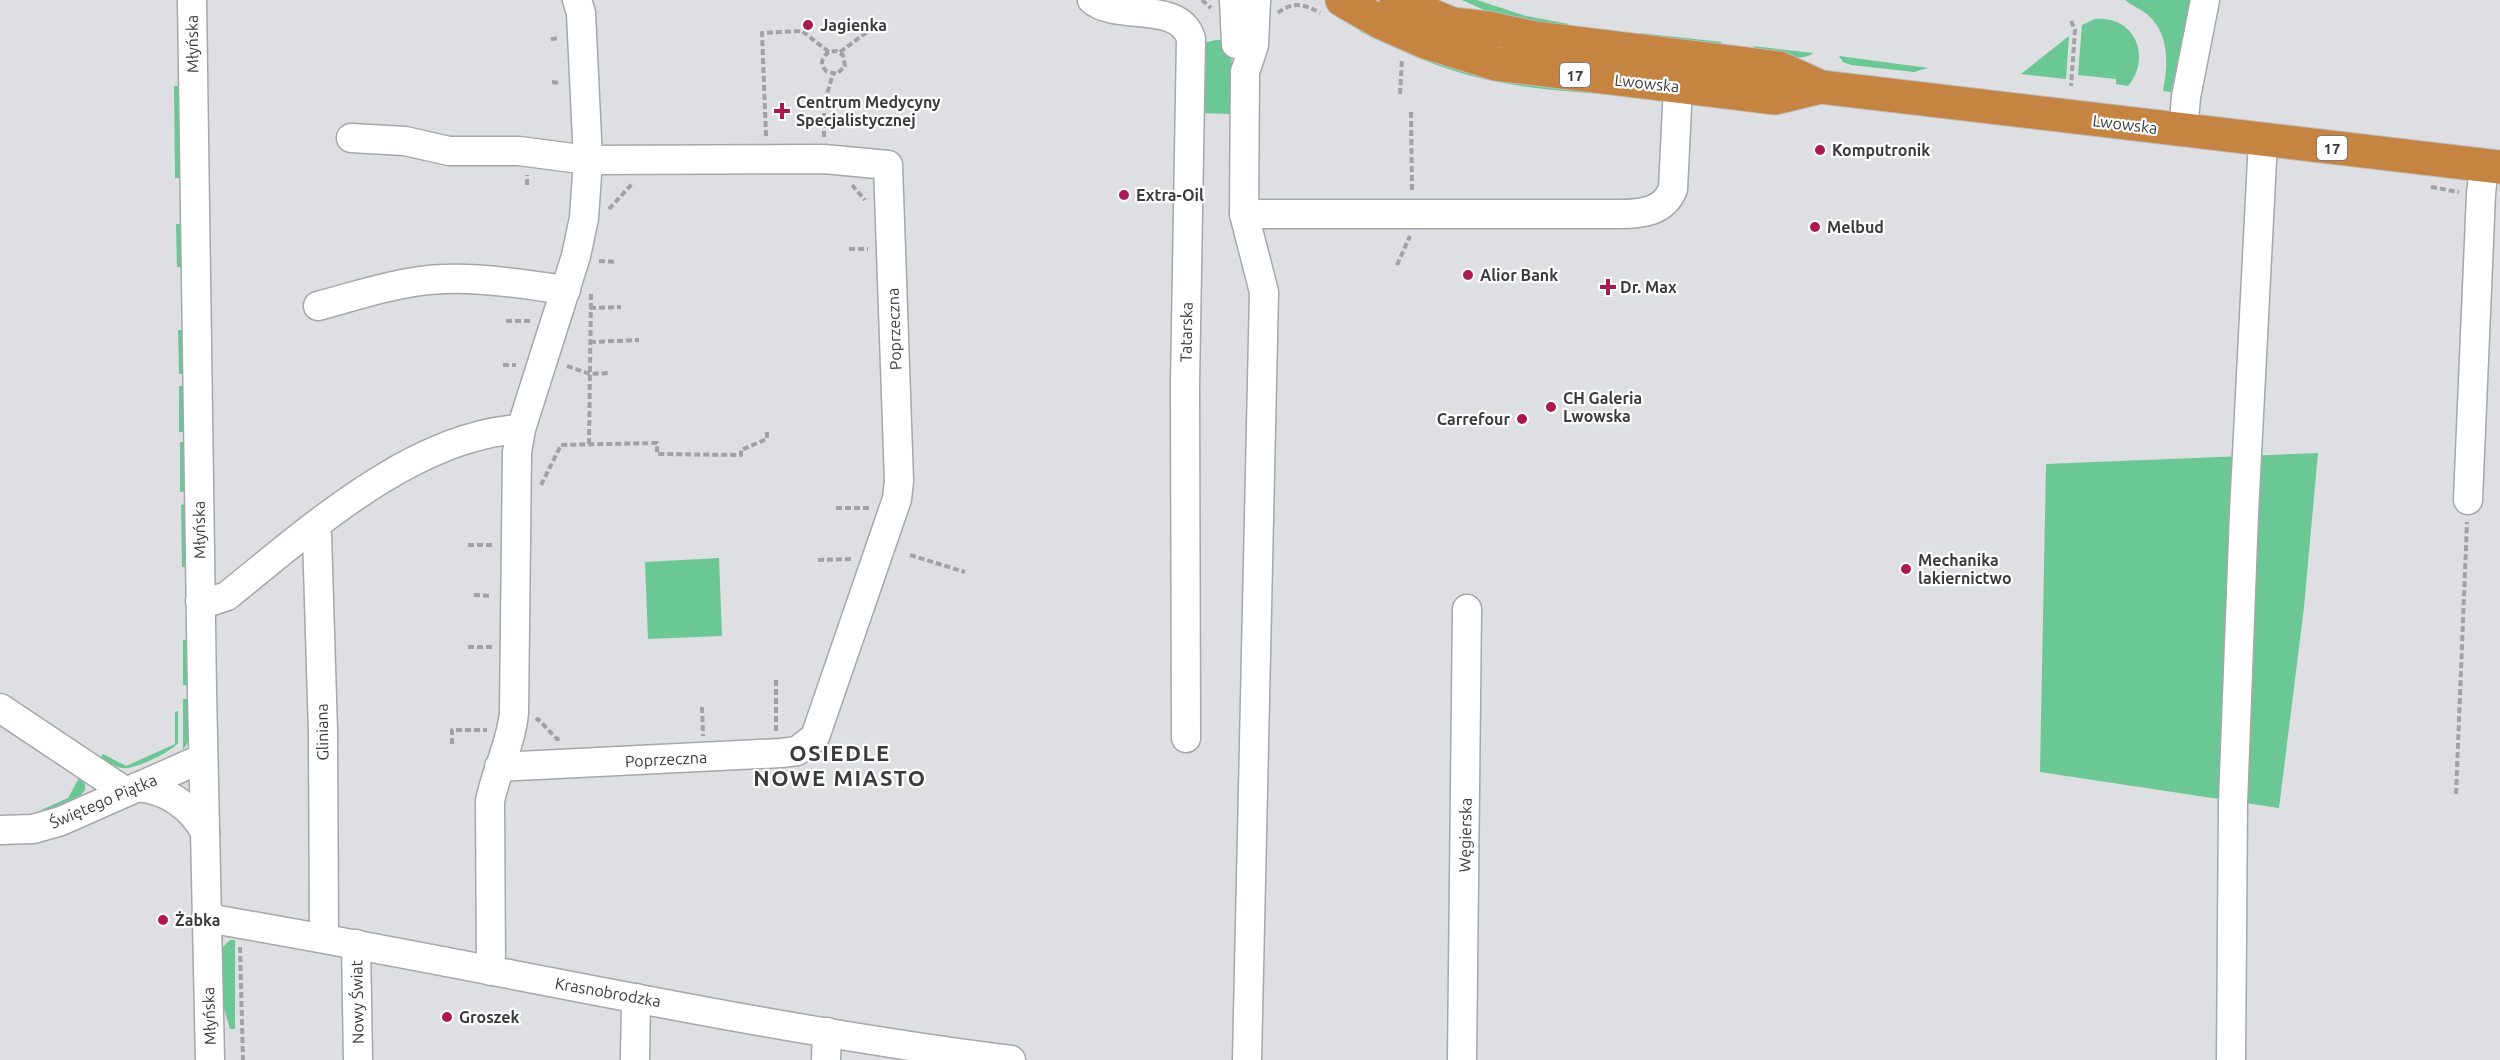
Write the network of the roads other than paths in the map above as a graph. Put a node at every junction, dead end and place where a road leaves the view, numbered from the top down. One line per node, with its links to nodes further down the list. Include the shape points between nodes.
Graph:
1 (192, 0): 25 (street, Młyńska)
2 (577, 0): 17 (street, via 581,13)
3 (1092, 0): 28 (street, Tatarska, via 1179,21 1191,39 1185,384)
4 (1234, 0): 11 (street, via 1237,52)
5 (1396, 0): 10 (highway, Lwowska / 17, via 1452,24)
6 (1443, 0): 10 (highway)
7 (2205, 0): 14 (street)
8 (1331, 7): 12 (highway, Lwowska / 17, via 1496,64)
9 (1265, 9): 11 (street)
10 (1488, 28): 13 (highway, Lwowska / 17, via 1534,38 1779,68)
11 (1245, 72): 19 (street)
12 (1678, 86): 13 (highway, Lwowska / 17, via 1775,98); 19 (street, via 1672,189 1664,203 1649,212)
13 (1821, 87): 14 (highway, Lwowska / 17)
14 (2181, 130): 16 (highway, 17)
15 (351, 138): 17 (street, Poprzeczna, via 405,141 449,151 519,150)
16 (2263, 140): 18 (highway, 17); 47 (street, via 2233,803)
17 (588, 160): 20 (street); 30 (street, Poprzeczna, via 824,159 888,165 900,467 897,499 819,730 804,747 789,753)
18 (2492, 167): 23 (street, via 2481,194)
19 (1244, 214): 45 (street, via 1264,292)
20 (578, 289): 21 (street, via 477,279 423,281); 22 (street)
21 (318, 306)
22 (522, 429): 24 (street, via 474,437 413,462 374,484); 30 (street, via 515,470 515,702 501,729)
23 (2468, 500)
24 (314, 527): 25 (street, via 227,596); 35 (street, Gliniana, via 323,732)
25 (200, 601): 29 (street, Młyńska)
26 (1467, 609): 46 (street, Węgierska)
27 (0, 708): 31 (street)
28 (1186, 738)
29 (203, 758): 31 (street, Świętego Piątka); 33 (street, Młyńska)
30 (499, 767): 37 (street, via 489,812)
31 (131, 790): 32 (street, Świętego Piątka, via 48,825); 33 (street, via 155,789 177,801 191,812)
32 (0, 830)
33 (205, 832): 34 (street, Młyńska)
34 (206, 918): 35 (street, Krasnobrodzka); 40 (street, Młyńska)
35 (324, 938): 36 (street, Krasnobrodzka)
36 (356, 944): 37 (street, Krasnobrodzka); 41 (street, Nowy Świat)
37 (491, 971): 38 (street, Krasnobrodzka)
38 (636, 998): 39 (street, Krasnobrodzka); 42 (street)
39 (827, 1032): 43 (street); 44 (street, Krasnobrodzka)
40 (210, 1060)
41 (358, 1060)
42 (635, 1060)
43 (826, 1060)
44 (1011, 1060)
45 (1246, 1060)
46 (1462, 1060)
47 (2231, 1060)

